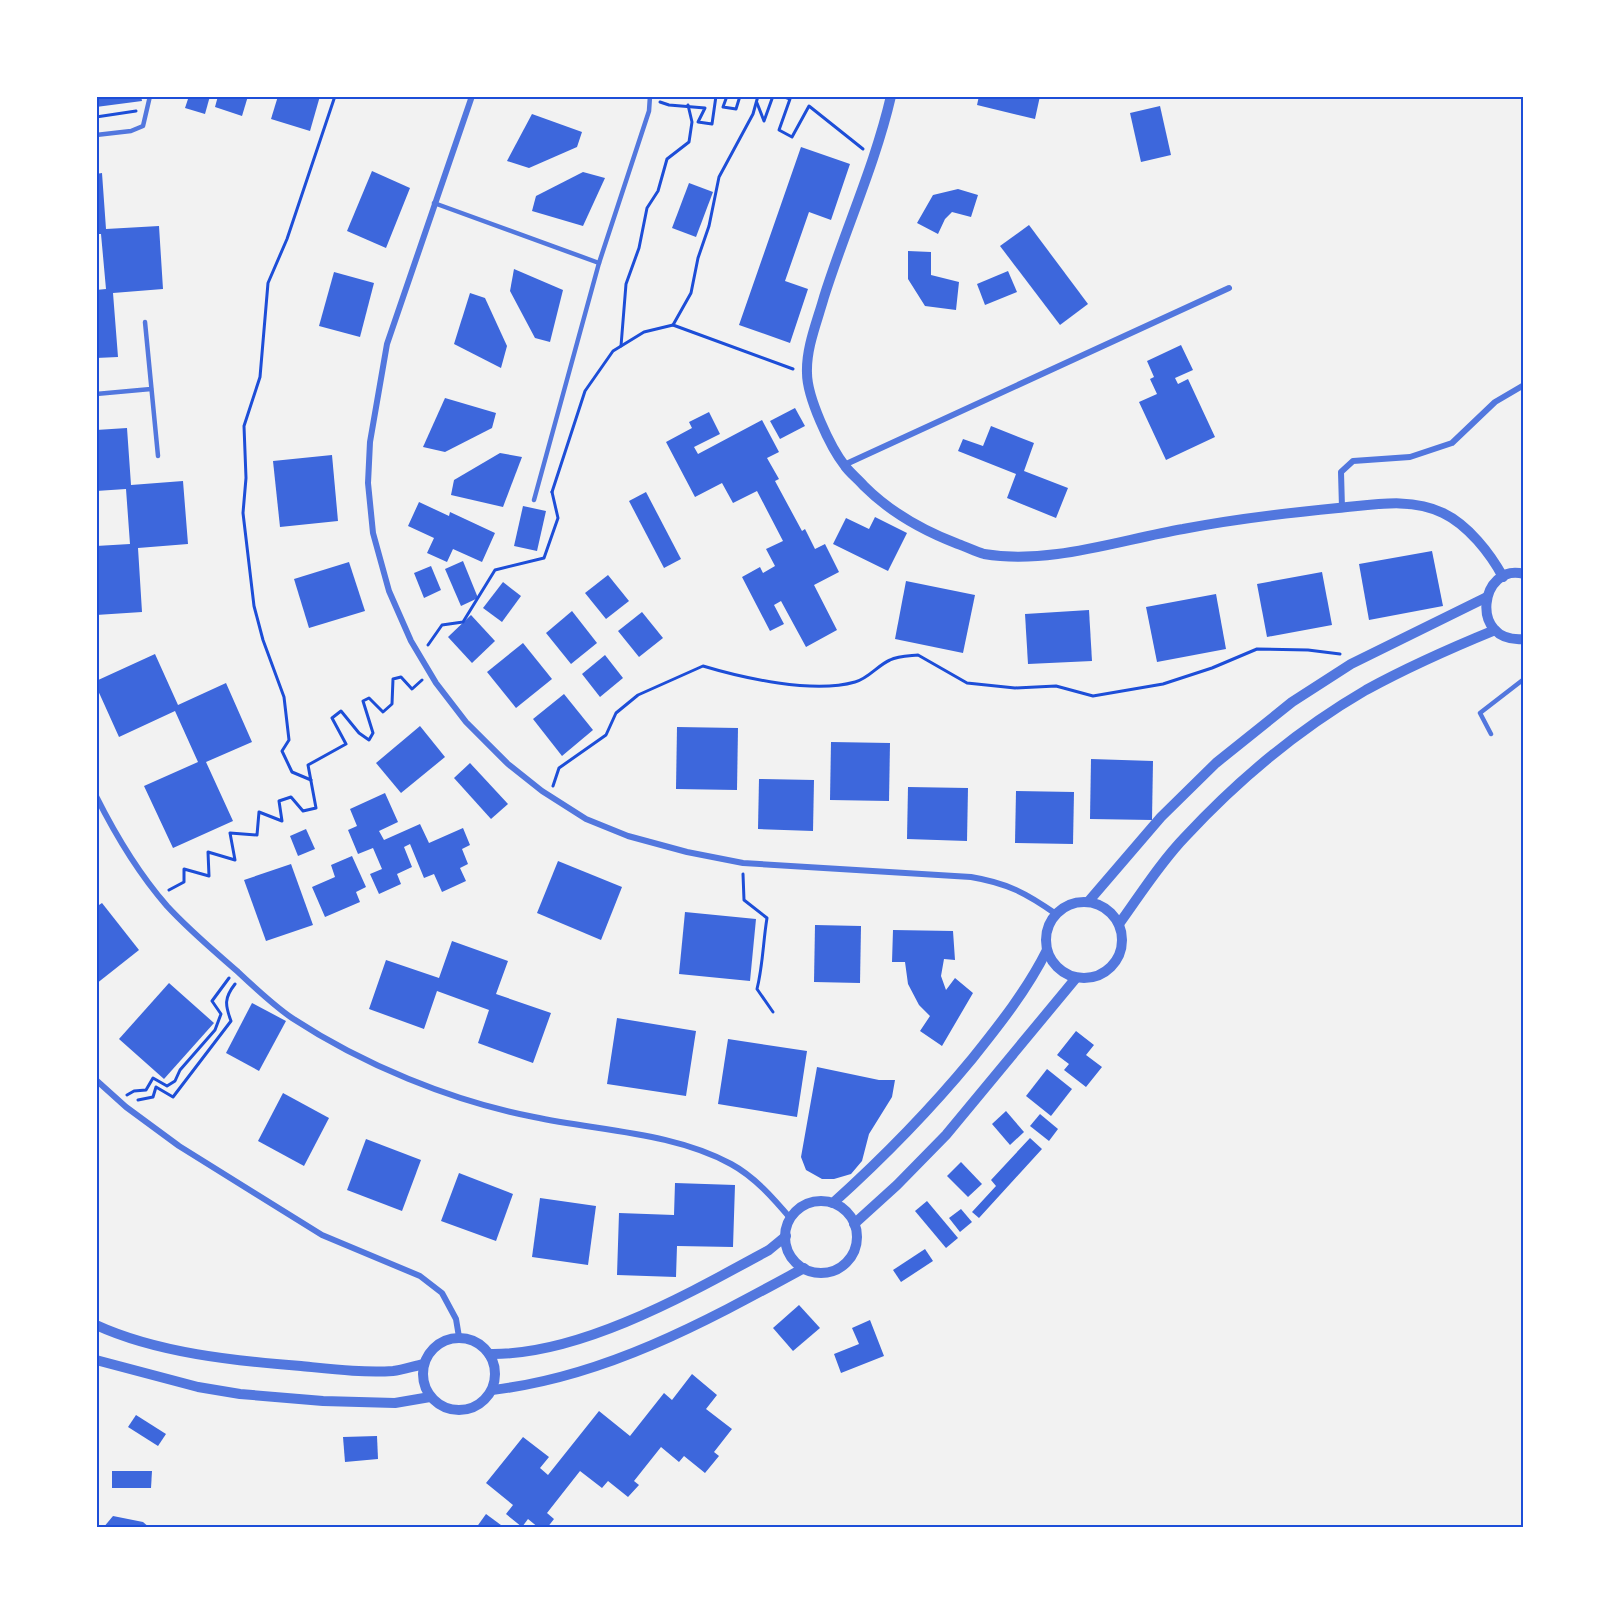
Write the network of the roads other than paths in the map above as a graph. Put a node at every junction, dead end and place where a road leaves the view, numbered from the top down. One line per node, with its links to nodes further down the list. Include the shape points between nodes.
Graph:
1 (150, 96): 5 (lane, via 143,126)
2 (472, 96): 6 (street)
3 (891, 96): 14 (street, via 811,340 807,374 812,399)
4 (650, 97): 7 (lane, via 649,111)
5 (96, 135)
6 (434, 203): 7 (lane); 26 (street, via 387,345 370,442 368,483 373,533 389,591 429,672 466,722 508,764 550,796 586,819 628,836 743,863 971,877 1025,893)
7 (599, 263): 15 (lane)
8 (1229, 288): 14 (street)
9 (145, 322): 11 (lane)
10 (1524, 386): 16 (street, via 1495,402 1452,443 1410,457 1353,461 1341,472)
11 (151, 389): 12 (lane); 13 (lane)
12 (96, 394)
13 (158, 456)
14 (844, 465): 16 (street, via 896,513 939,537 982,554 1062,553 1184,528)
15 (534, 500)
16 (1342, 508): 18 (street, via 1394,503 1443,513 1480,543)
17 (1524, 574): 18 (street)
18 (1503, 577): 19 (street)
19 (1487, 597): 20 (street, via 1488,620); 25 (street, via 1351,664 1292,702 1216,763 1161,817)
20 (1495, 630): 21 (street, via 1505,637); 27 (street, via 1366,690 1262,763 1184,838)
21 (1524, 639)
22 (1524, 679): 23 (lane, via 1480,713)
23 (1491, 734)
24 (96, 796): 32 (street, via 159,895 201,940 290,1017 324,1038 360,1057 473,1102 693,1146 733,1165 756,1182)
25 (1088, 902): 26 (street, via 1066,905); 27 (street, via 1105,908)
26 (1056, 914): 28 (street, via 1047,929)
27 (1119, 924): 29 (street, via 1122,949 1113,966 1098,976)
28 (1047, 950): 29 (street, via 1061,971); 31 (street, via 1019,1000 924,1115)
29 (1076, 978): 33 (street, via 946,1135)
30 (96, 1080): 37 (street, via 178,1146 322,1235 420,1276 442,1293 456,1319)
31 (832, 1203): 32 (street, via 808,1203); 33 (street, via 849,1215)
32 (791, 1219): 34 (street)
33 (854, 1224): 35 (street, via 857,1236 848,1262 826,1273)
34 (786, 1236): 35 (street, via 790,1256); 38 (street, via 776,1246 640,1316 558,1345 516,1354)
35 (804, 1268): 41 (street, via 662,1342 567,1376)
36 (96, 1325): 40 (street, via 204,1356 244,1361 394,1371)
37 (459, 1337): 38 (street, via 481,1345); 40 (street, via 437,1344)
38 (489, 1354): 41 (street, via 495,1372)
39 (96, 1360): 42 (street, via 198,1388 240,1394 395,1403)
40 (424, 1364): 42 (street, via 422,1375)
41 (492, 1390): 42 (street, via 485,1400 463,1411 450,1410)
42 (430, 1397)

